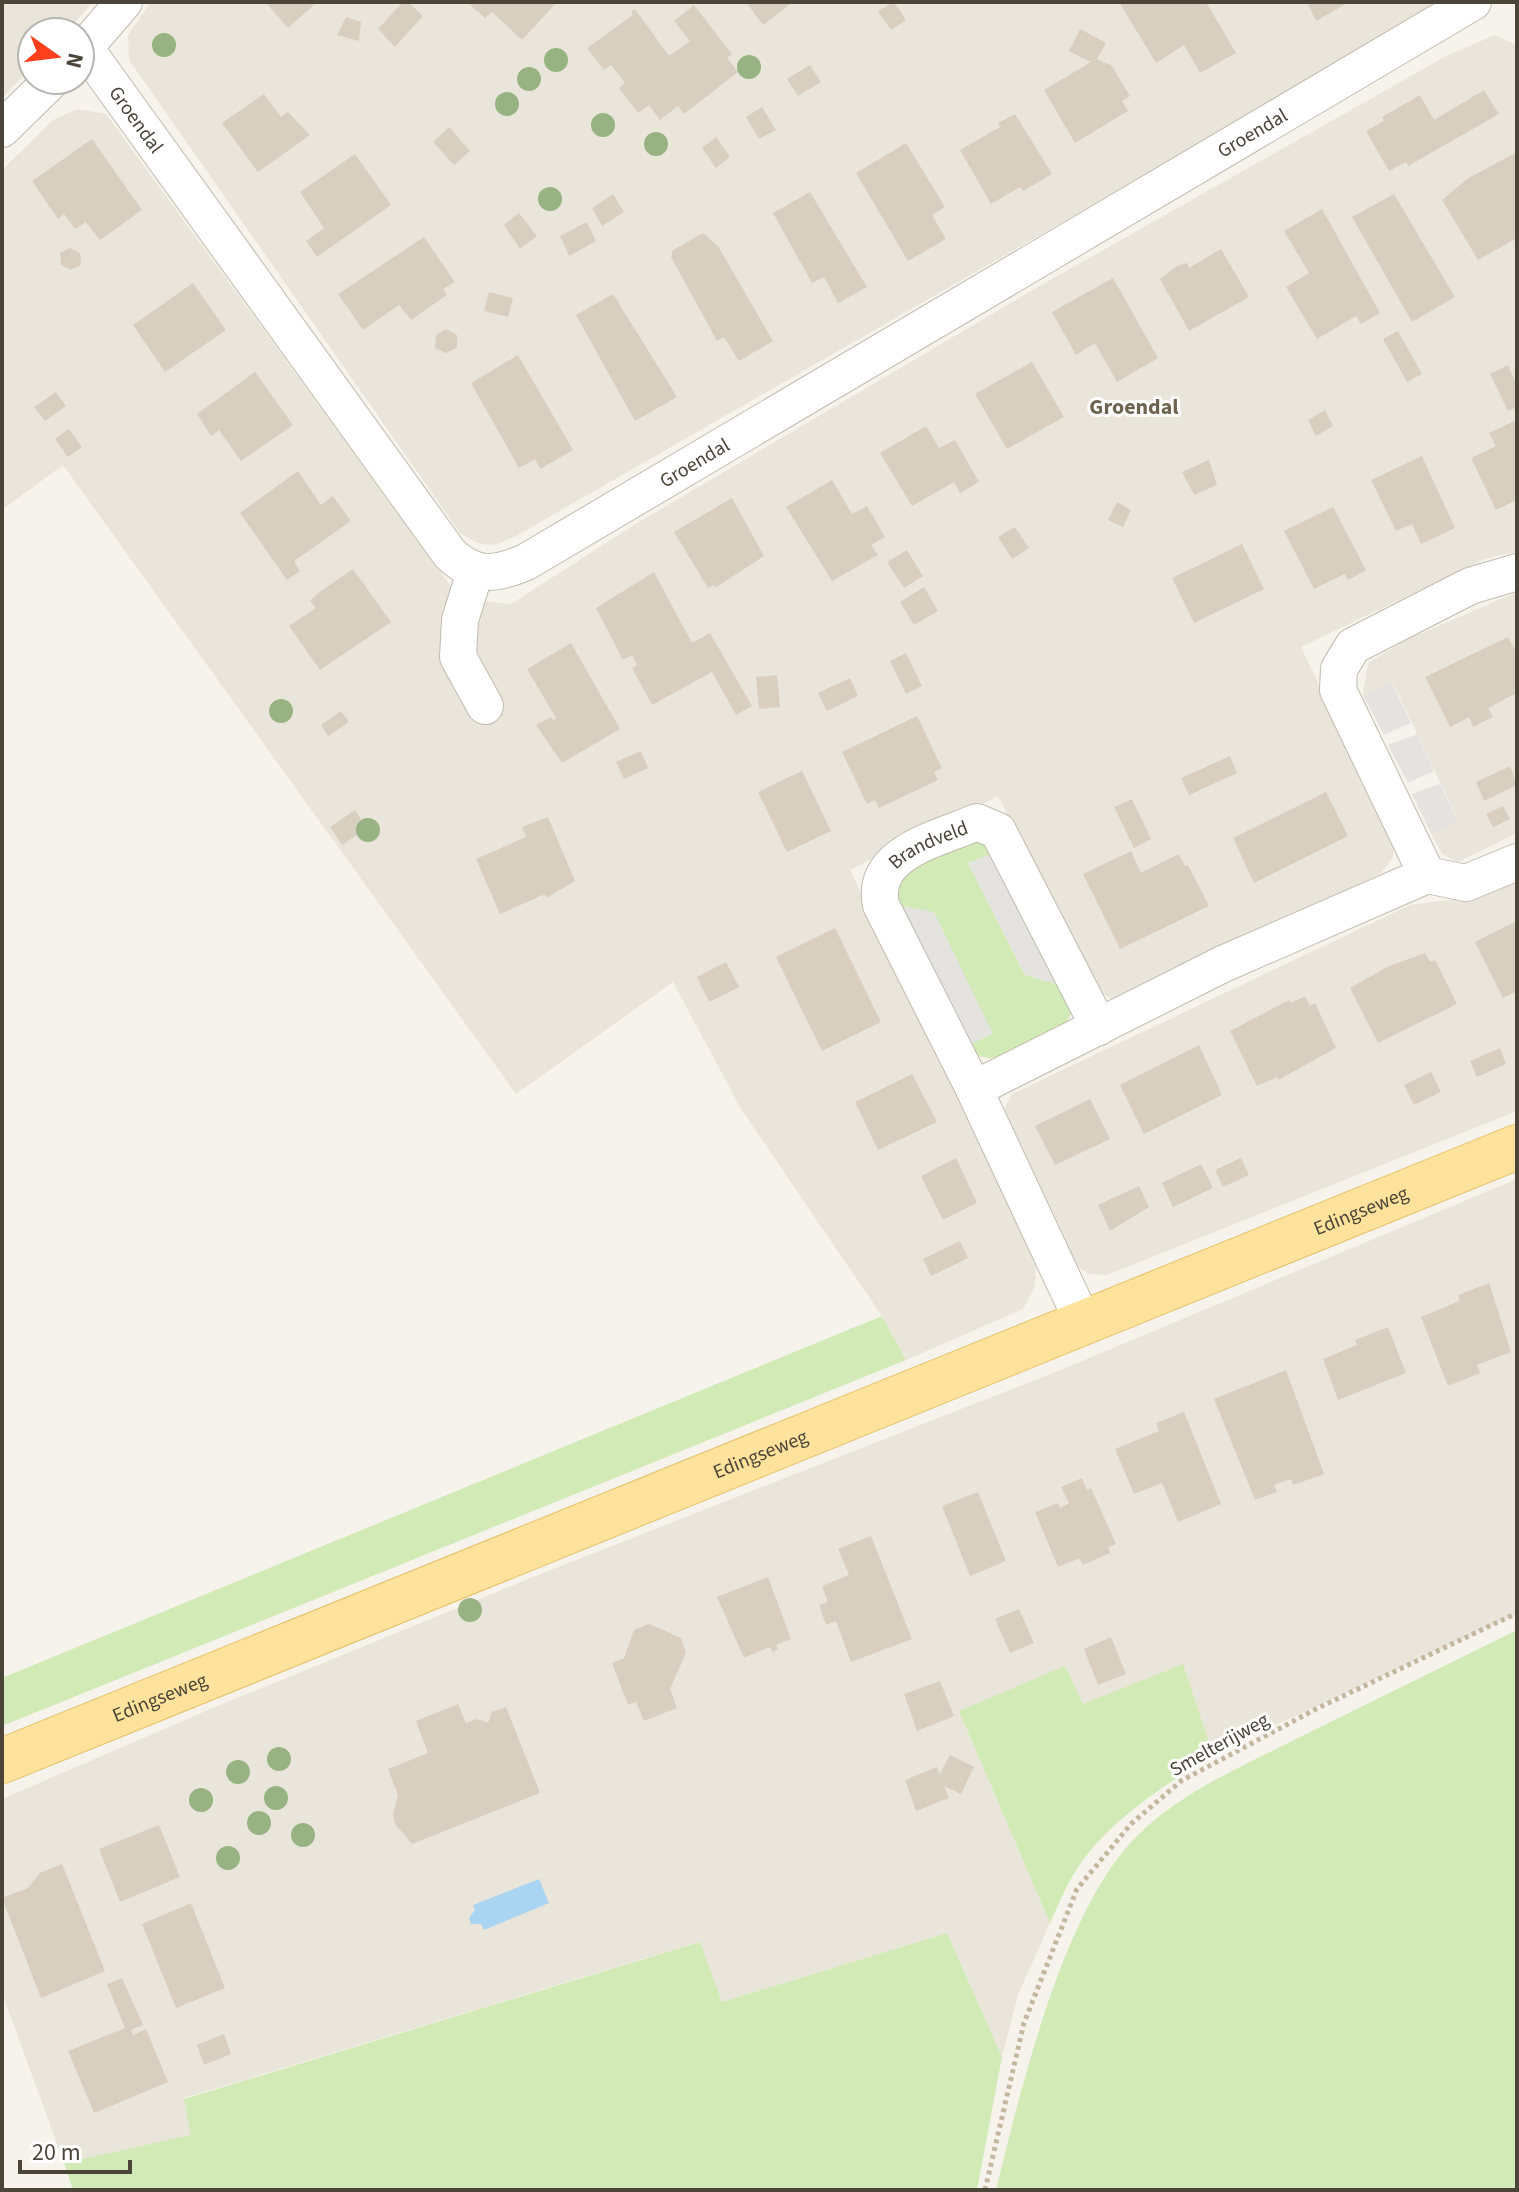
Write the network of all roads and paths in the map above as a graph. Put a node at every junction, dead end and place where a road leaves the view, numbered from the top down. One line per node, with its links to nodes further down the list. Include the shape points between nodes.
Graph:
1 (124, 2): 3 (street, Groendal)
2 (1473, 2): 7 (street, Groendal, via 526,562 498,574)
3 (96, 35)
4 (96, 68): 7 (street, Groendal, via 450,554)
5 (36, 96): 6 (street)
6 (2, 129)
7 (475, 572): 9 (street, via 460,620 458,657)
8 (1517, 572): 11 (street, via 1470,586 1353,646 1339,669 1338,690)
9 (485, 706)
10 (1517, 862): 11 (street, via 1466,883)
11 (1427, 875): 12 (street, via 1228,962)
12 (1099, 1027): 13 (street); 13 (street, Brandveld, via 998,831 977,822 897,857 880,880 881,905)
13 (974, 1089): 15 (street, Brandveld)
14 (1517, 1147): 15 (main road, Edingseweg)
15 (1083, 1322): 17 (main road, Edingseweg)
16 (1517, 1613): 18 (path, Smelterijweg, via 1316,1709 1181,1781 1131,1824 1077,1889 1024,2023)
17 (2, 1761)
18 (985, 2190)

